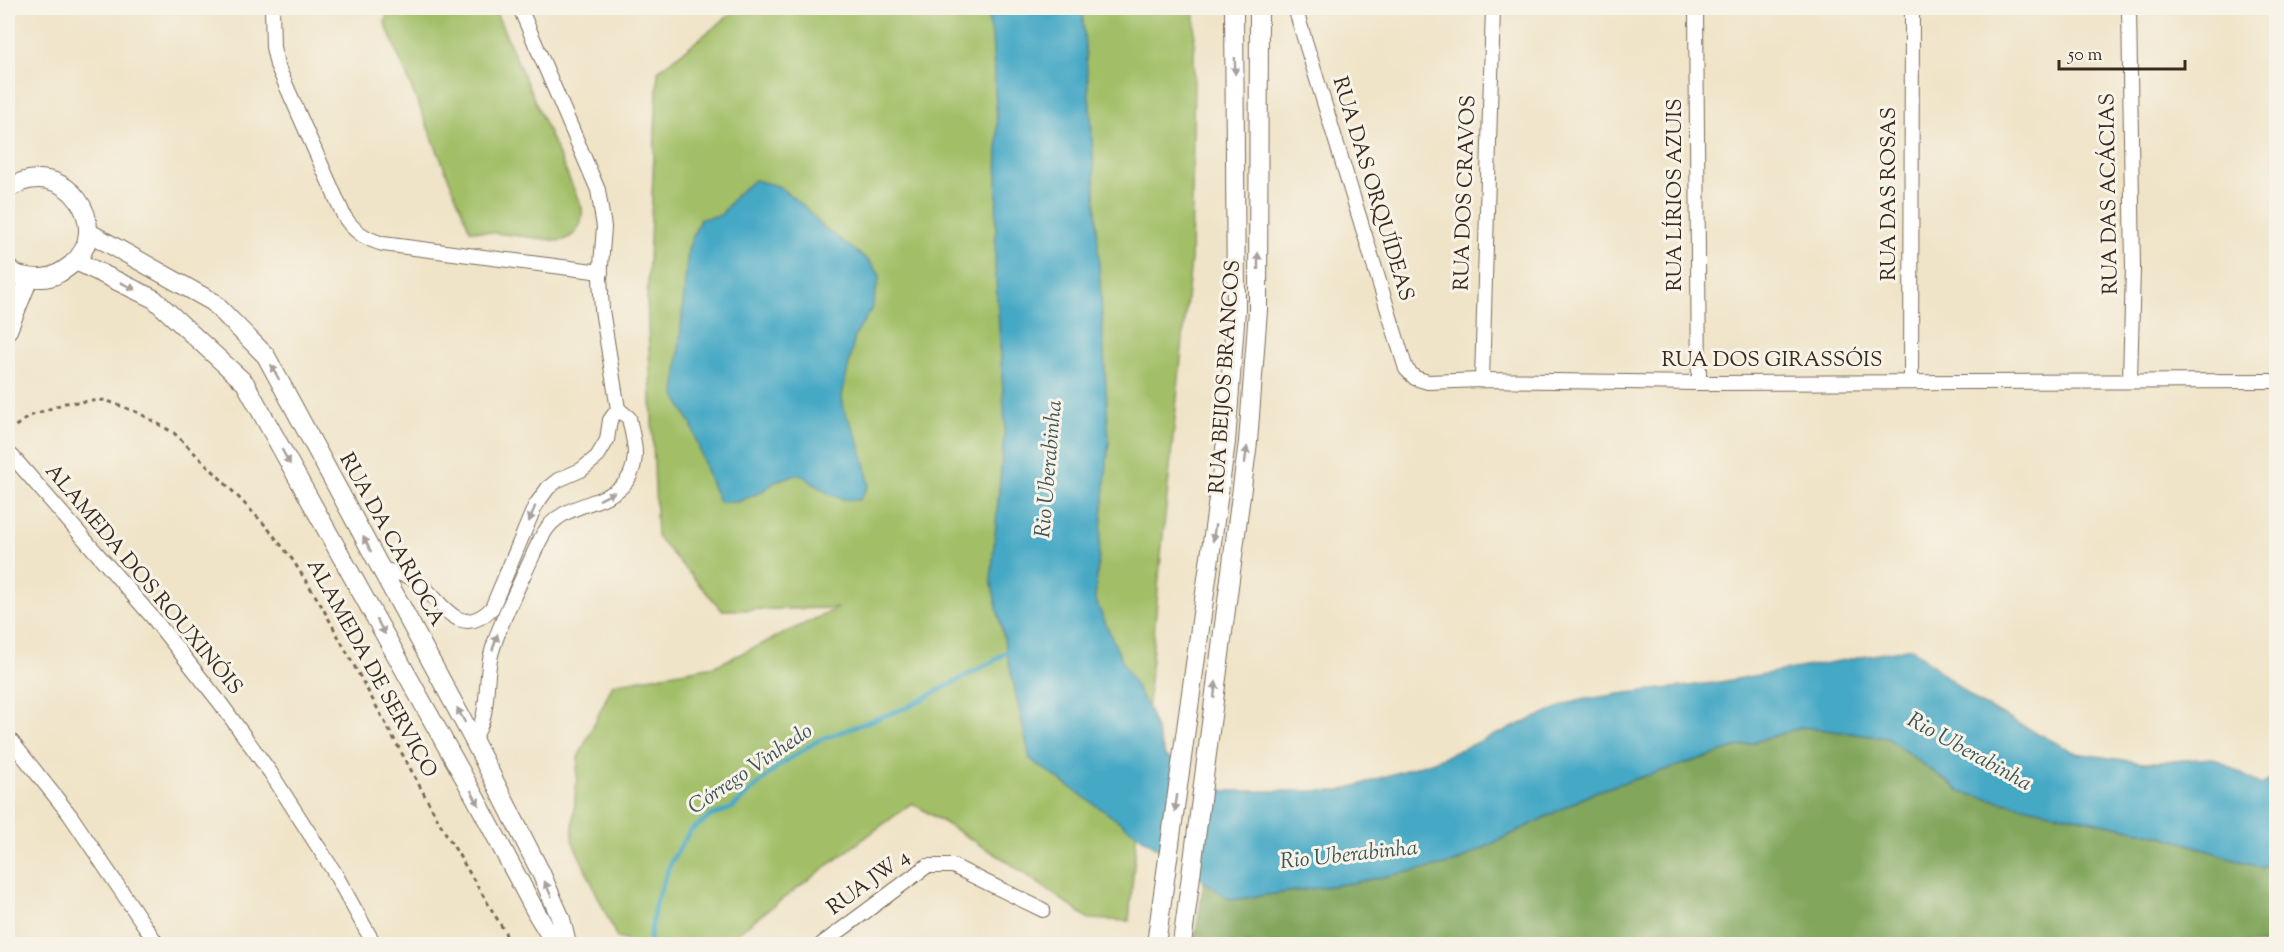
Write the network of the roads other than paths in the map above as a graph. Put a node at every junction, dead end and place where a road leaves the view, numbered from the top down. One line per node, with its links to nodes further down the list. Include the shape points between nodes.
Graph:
1 (272, 8): 14 (street, via 273,47 284,85 344,216 355,230 383,244)
2 (520, 8): 14 (street, via 598,190 604,227)
3 (1234, 8): 31 (street, one-way to 31, via 1234,331 1226,442)
4 (1259, 8): 37 (street, RUA BEIJOS BRANCOS, one-way to 4, via 1248,442 1258,310)
5 (1294, 8): 17 (street, RUA DAS ORQUÍDEAS, via 1406,369)
6 (1493, 8): 18 (street, RUA DOS CRAVOS)
7 (1696, 8): 22 (street, RUA LÍRIOS AZUIS)
8 (1912, 8): 20 (street, RUA DAS ROSAS)
9 (2129, 8): 19 (street, RUA DAS ACÁCIAS, via 2133,268)
10 (8, 189): 11 (street, via 38,178 54,181 79,200)
11 (88, 232): 12 (street); 25 (street, RUA DA CARIOCA, one-way to 11, via 266,357 213,302)
12 (76, 261): 15 (street, via 46,278); 34 (street, one-way to 34, via 154,299 245,383 537,914 551,937)
13 (8, 268): 15 (street)
14 (601, 272): 23 (street, via 602,310)
15 (29, 278): 16 (street)
16 (8, 330)
17 (1415, 378): 18 (street, RUA DOS GIRASSÓIS, via 1428,382)
18 (1482, 380): 22 (street, RUA DOS GIRASSÓIS)
19 (2130, 380): 20 (street, RUA DOS GIRASSÓIS); 21 (street, RUA DOS GIRASSÓIS)
20 (1911, 381): 22 (street, RUA DOS GIRASSÓIS)
21 (2277, 381)
22 (1699, 383)
23 (618, 409): 26 (street, one-way to 26, via 597,457 581,470 558,480 541,496); 27 (street, one-way to 23, via 551,524 577,506 607,498 628,478 635,447 629,418)
24 (12, 456): 33 (street, ALAMEDA DOS ROUXINÓIS, via 154,619 221,704 333,870)
25 (381, 569): 26 (street, via 416,580 447,612 468,620 492,608); 29 (street, RUA DA CARIOCA, one-way to 25)
26 (507, 572): 27 (street)
27 (522, 578): 29 (street, one-way to 27, via 480,730 495,641)
28 (8, 737): 32 (street, via 70,815)
29 (473, 739): 35 (street, RUA DA CARIOCA, one-way to 29, via 561,919 541,873)
30 (1043, 910): 36 (street, RUA JW 4, via 952,866 927,866)
31 (1157, 935)
32 (157, 945)
33 (374, 945)
34 (561, 945)
35 (567, 945)
36 (822, 945)
37 (1182, 945)

